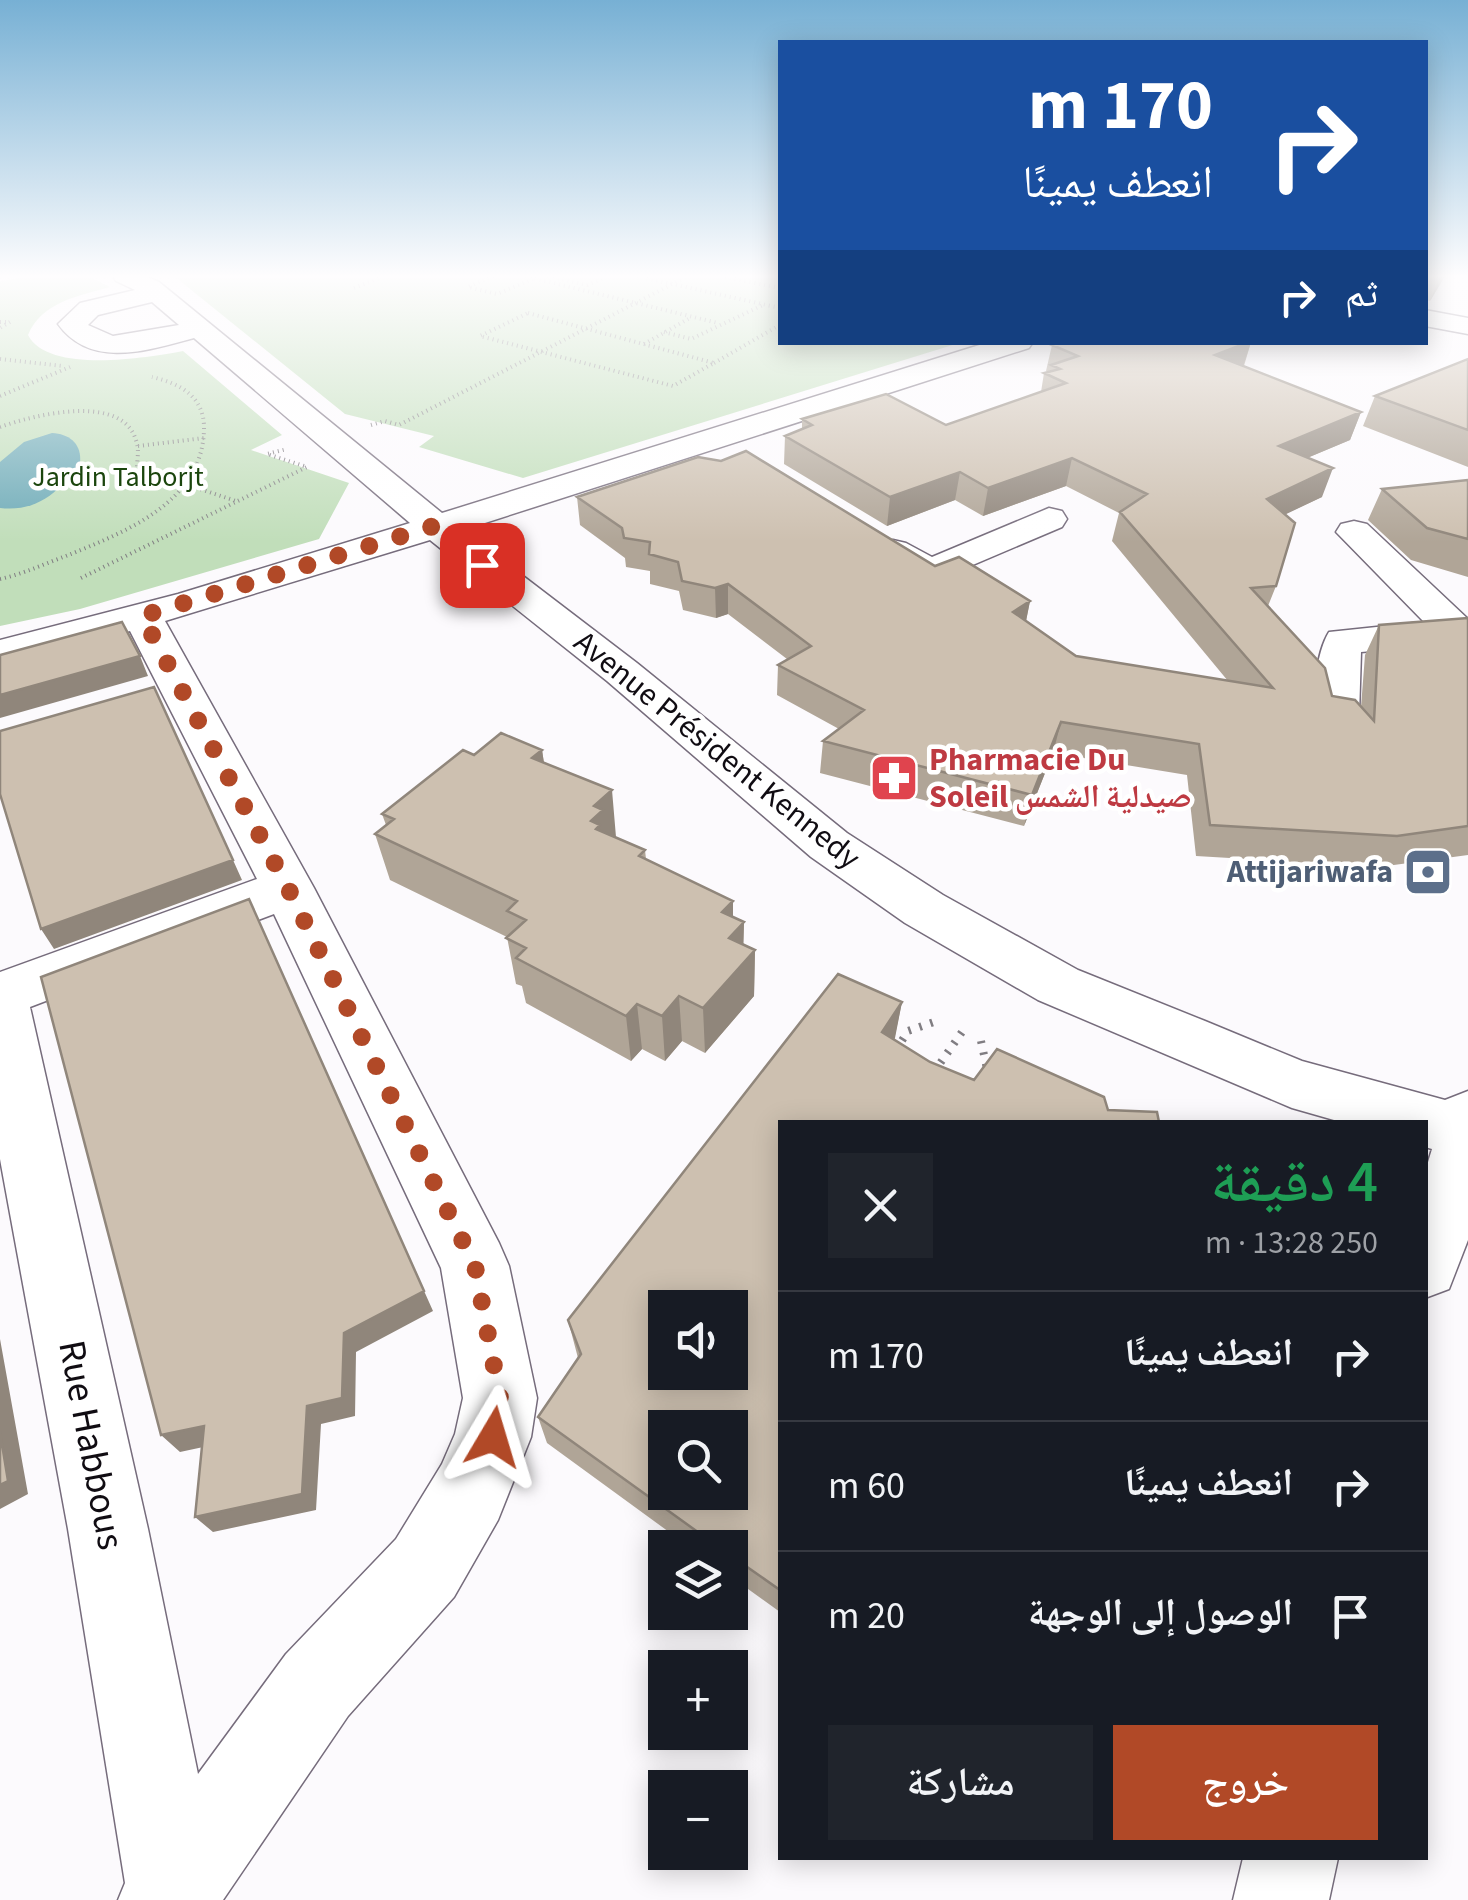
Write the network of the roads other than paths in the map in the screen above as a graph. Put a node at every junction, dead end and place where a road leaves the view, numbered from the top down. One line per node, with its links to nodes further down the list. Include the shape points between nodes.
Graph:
1 (240, 365): 6 (street, Avenue Président Kennedy)
2 (949, 365): 3 (street)
3 (716, 441): 4 (street); 6 (street)
4 (749, 462)
5 (1050, 520): 8 (street, via 935,570)
6 (434, 526): 9 (street); 15 (street, Avenue Président Kennedy, via 828,845 924,908 1058,985)
7 (1354, 532): 10 (street)
8 (864, 533)
9 (142, 616): 11 (street); 13 (street, via 160,690)
10 (1462, 632): 12 (street, via 1344,640)
11 (0, 653)
12 (1336, 715)
13 (288, 888): 14 (street); 20 (street, via 475,1266 500,1398 493,1437 470,1492 424,1568 316,1685)
14 (0, 998): 20 (street, Rue Habbous, via 108,1529)
15 (1398, 1120)
16 (1428, 1131): 17 (street, Avenue Président Kennedy)
17 (1462, 1143): 18 (street)
18 (1428, 1256)
19 (1291, 1860): 21 (street)
20 (170, 1895)
21 (1282, 1900)

